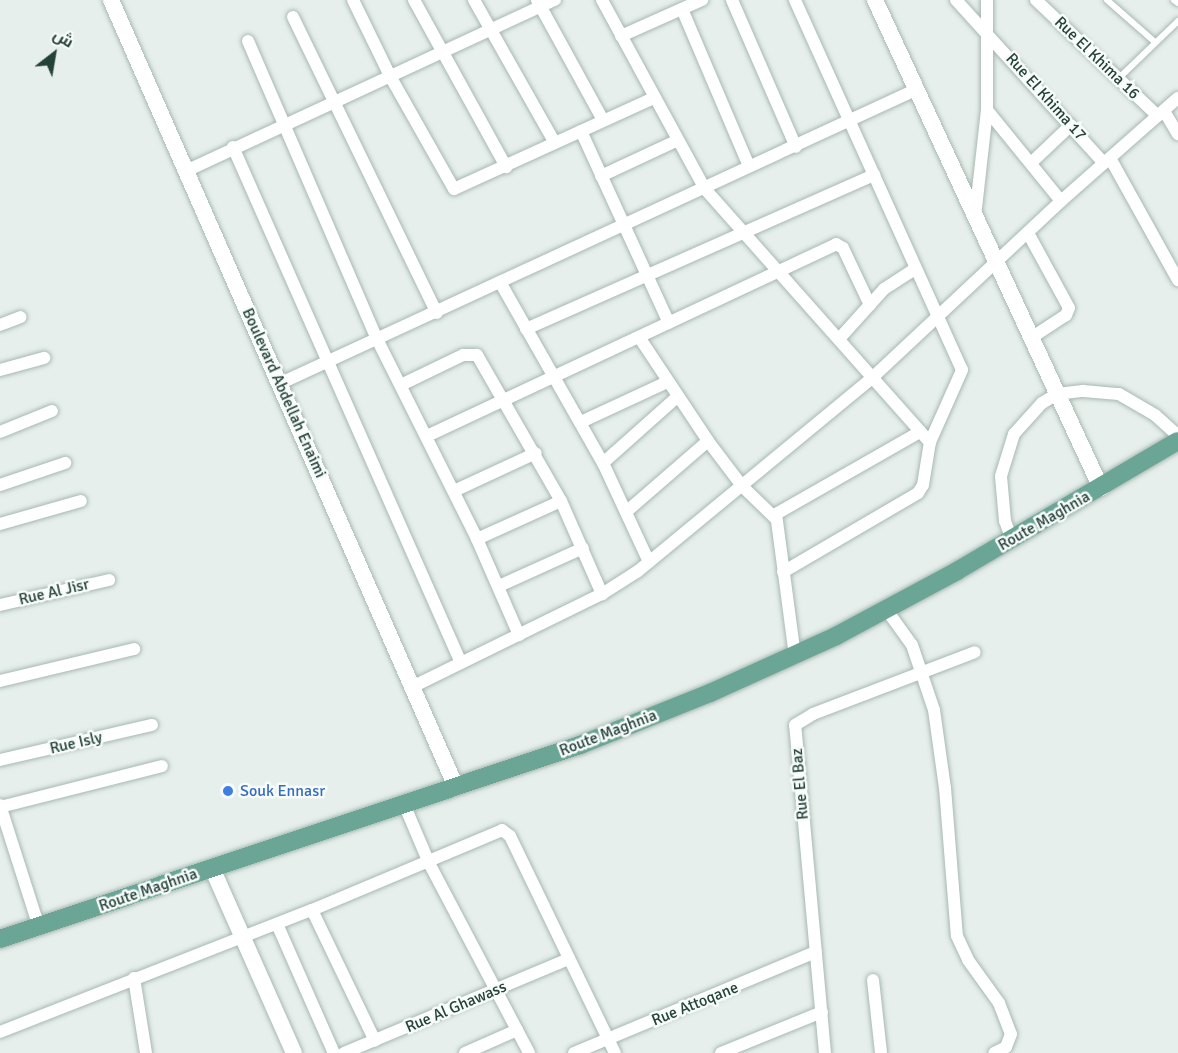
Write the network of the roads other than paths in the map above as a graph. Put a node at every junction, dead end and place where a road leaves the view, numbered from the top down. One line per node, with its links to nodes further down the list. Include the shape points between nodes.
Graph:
1 (111, 0): 49 (street, Boulevard Abdellah Enaimi)
2 (353, 0): 27 (street)
3 (414, 0): 26 (street)
4 (474, 0): 21 (street)
5 (555, 0): 16 (street)
6 (602, 0): 23 (street)
7 (702, 0): 18 (street)
8 (732, 0): 44 (street)
9 (795, 0): 36 (street)
10 (875, 0): 29 (street)
11 (956, 0): 22 (street, Rue El Khima 17, via 976,24)
12 (987, 0): 22 (street)
13 (1107, 0): 25 (lane)
14 (1174, 0): 17 (lane)
15 (1039, 1): 28 (street, Rue El Khima 16)
16 (539, 3): 21 (street); 35 (street)
17 (1178, 3)
18 (682, 9): 23 (street); 47 (street)
19 (293, 17): 32 (street)
20 (1178, 21): 25 (lane)
21 (492, 30): 26 (street); 42 (street)
22 (987, 30): 33 (street); 38 (street, Rue El Khima 17)
23 (621, 36): 30 (street)
24 (248, 42): 37 (street)
25 (1155, 42): 28 (lane)
26 (442, 52): 27 (street); 48 (street)
27 (390, 76): 32 (street); 48 (street, via 454,189)
28 (1119, 78): 34 (street, Rue El Khima 16)
29 (915, 90): 36 (street); 54 (street)
30 (654, 98): 35 (street); 41 (street)
31 (1178, 98): 34 (street)
32 (335, 100): 37 (street); 65 (street)
33 (987, 110): 46 (street); 54 (street)
34 (1161, 113): 40 (street, Rue El Khima 16); 45 (street)
35 (603, 120): 39 (street)
36 (851, 120): 44 (street); 50 (street)
37 (286, 122): 43 (street); 73 (street)
38 (1071, 125): 45 (street, Rue El Khima 17); 46 (street)
39 (581, 131): 42 (street); 51 (street)
40 (1178, 134)
41 (676, 141): 51 (street); 52 (street)
42 (555, 142): 48 (street)
43 (232, 147): 49 (street); 76 (street)
44 (796, 147): 47 (street)
45 (1107, 161): 53 (street); 62 (street, Rue El Khima 17)
46 (1031, 164): 53 (street)
47 (749, 166): 52 (street)
48 (506, 167)
49 (186, 171): 81 (street, Boulevard Abdellah Enaimi)
50 (874, 175): 56 (street); 59 (street)
51 (601, 176): 55 (street)
52 (705, 189): 55 (street); 56 (street)
53 (1060, 201): 57 (street)
54 (975, 217): 58 (street)
55 (622, 224): 61 (street); 63 (street)
56 (743, 232): 60 (street); 61 (street)
57 (1028, 233): 58 (street); 72 (street, via 1069,308 1066,315)
58 (997, 261): 66 (street); 72 (street)
59 (915, 270): 64 (street, via 884,290); 66 (street)
60 (780, 271): 64 (street, via 839,244); 68 (street); 74 (street)
61 (646, 274): 68 (street); 70 (street)
62 (1178, 280)
63 (500, 282): 65 (street); 70 (street)
64 (870, 305): 74 (street)
65 (437, 313): 73 (street)
66 (939, 314): 79 (street); 94 (street, via 962,370)
67 (21, 317): 69 (street)
68 (669, 323): 71 (street)
69 (0, 325)
70 (526, 329): 78 (street)
71 (639, 337): 78 (street); 80 (street)
72 (1031, 338): 83 (street)
73 (377, 339): 76 (street); 82 (street)
74 (839, 339): 79 (street)
75 (44, 358): 77 (street)
76 (328, 363): 81 (street); 121 (street)
77 (0, 370)
78 (554, 375): 85 (street); 87 (street)
79 (873, 377): 89 (street); 99 (street)
80 (667, 382): 84 (street); 87 (street)
81 (281, 383): 124 (street, Boulevard Abdellah Enaimi)
82 (403, 384): 85 (street, via 469,353 477,355); 90 (street)
83 (1057, 394): 91 (street, via 1119,394 1146,409); 100 (street); 108 (street, via 1023,420 1006,454 1001,499)
84 (677, 397): 92 (street); 97 (street)
85 (504, 400): 90 (street); 95 (street)
86 (52, 411): 88 (street)
87 (581, 422): 97 (street)
88 (0, 432)
89 (920, 432): 94 (street); 105 (street, via 783,508)
90 (427, 436): 101 (street)
91 (1178, 436)
92 (708, 441): 99 (street); 104 (street)
93 (1178, 441): 100 (main road, Route Maghnia)
94 (930, 442): 111 (street, via 924,482 918,493)
95 (536, 453): 101 (street); 103 (street)
96 (65, 463): 98 (street)
97 (603, 463): 104 (street)
98 (0, 485)
99 (742, 486): 105 (street); 110 (street)
100 (1101, 488): 108 (main road, Route Maghnia)
101 (454, 491): 107 (street)
102 (81, 501): 106 (street)
103 (561, 501): 107 (street); 109 (street)
104 (626, 512): 110 (street)
105 (775, 518): 111 (street)
106 (0, 525)
107 (477, 539): 113 (street)
108 (1012, 540): 116 (main road, Route Maghnia)
109 (583, 548): 113 (street); 114 (street)
110 (649, 562): 114 (street)
111 (783, 572): 120 (street)
112 (109, 579): 115 (street, Rue Al Jisr)
113 (500, 586): 117 (street)
114 (602, 594): 117 (street)
115 (0, 605)
116 (886, 609): 120 (main road, Route Maghnia); 122 (street, via 912,645)
117 (519, 634): 121 (street)
118 (134, 649): 123 (street)
119 (975, 652): 122 (street)
120 (795, 656): 128 (main road, Route Maghnia, via 642,721)
121 (461, 663): 124 (street)
122 (922, 671): 138 (street, Rue El Baz, via 813,714 795,725); 159 (street, via 934,710 945,788 957,936 968,960 1002,1009 1011,1034 1006,1047)
123 (0, 681)
124 (412, 687): 128 (street, Boulevard Abdellah Enaimi)
125 (152, 725): 126 (street, Rue Isly)
126 (0, 760)
127 (162, 766): 130 (street)
128 (456, 787): 129 (main road, Route Maghnia)
129 (404, 804): 131 (street); 132 (main road, Route Maghnia)
130 (0, 806): 135 (street)
131 (429, 863): 133 (street); 139 (street, via 505,831); 142 (street)
132 (212, 868): 135 (main road, Route Maghnia); 136 (street)
133 (312, 910): 134 (street); 147 (street)
134 (277, 924): 136 (street); 150 (street)
135 (39, 927): 137 (main road, Route Maghnia)
136 (242, 936): 140 (street); 149 (street)
137 (0, 939)
138 (816, 952): 143 (street, Rue El Baz); 146 (street, Rue Attoqane)
139 (569, 959): 142 (street, Rue Al Ghawass); 146 (street)
140 (134, 978): 145 (street); 148 (street)
141 (873, 980): 158 (street)
142 (496, 990): 144 (street); 147 (street, Rue Al Ghawass)
143 (822, 1012): 156 (street); 157 (street, Rue El Baz)
144 (517, 1030): 152 (street); 153 (street)
145 (0, 1032)
146 (608, 1039): 154 (street, Rue Attoqane); 155 (street)
147 (375, 1041): 151 (street, Rue Al Ghawass)
148 (146, 1053)
149 (294, 1053)
150 (334, 1053)
151 (344, 1053)
152 (465, 1053)
153 (529, 1053)
154 (574, 1053)
155 (615, 1053)
156 (721, 1053)
157 (825, 1053)
158 (881, 1053)
159 (994, 1053)

